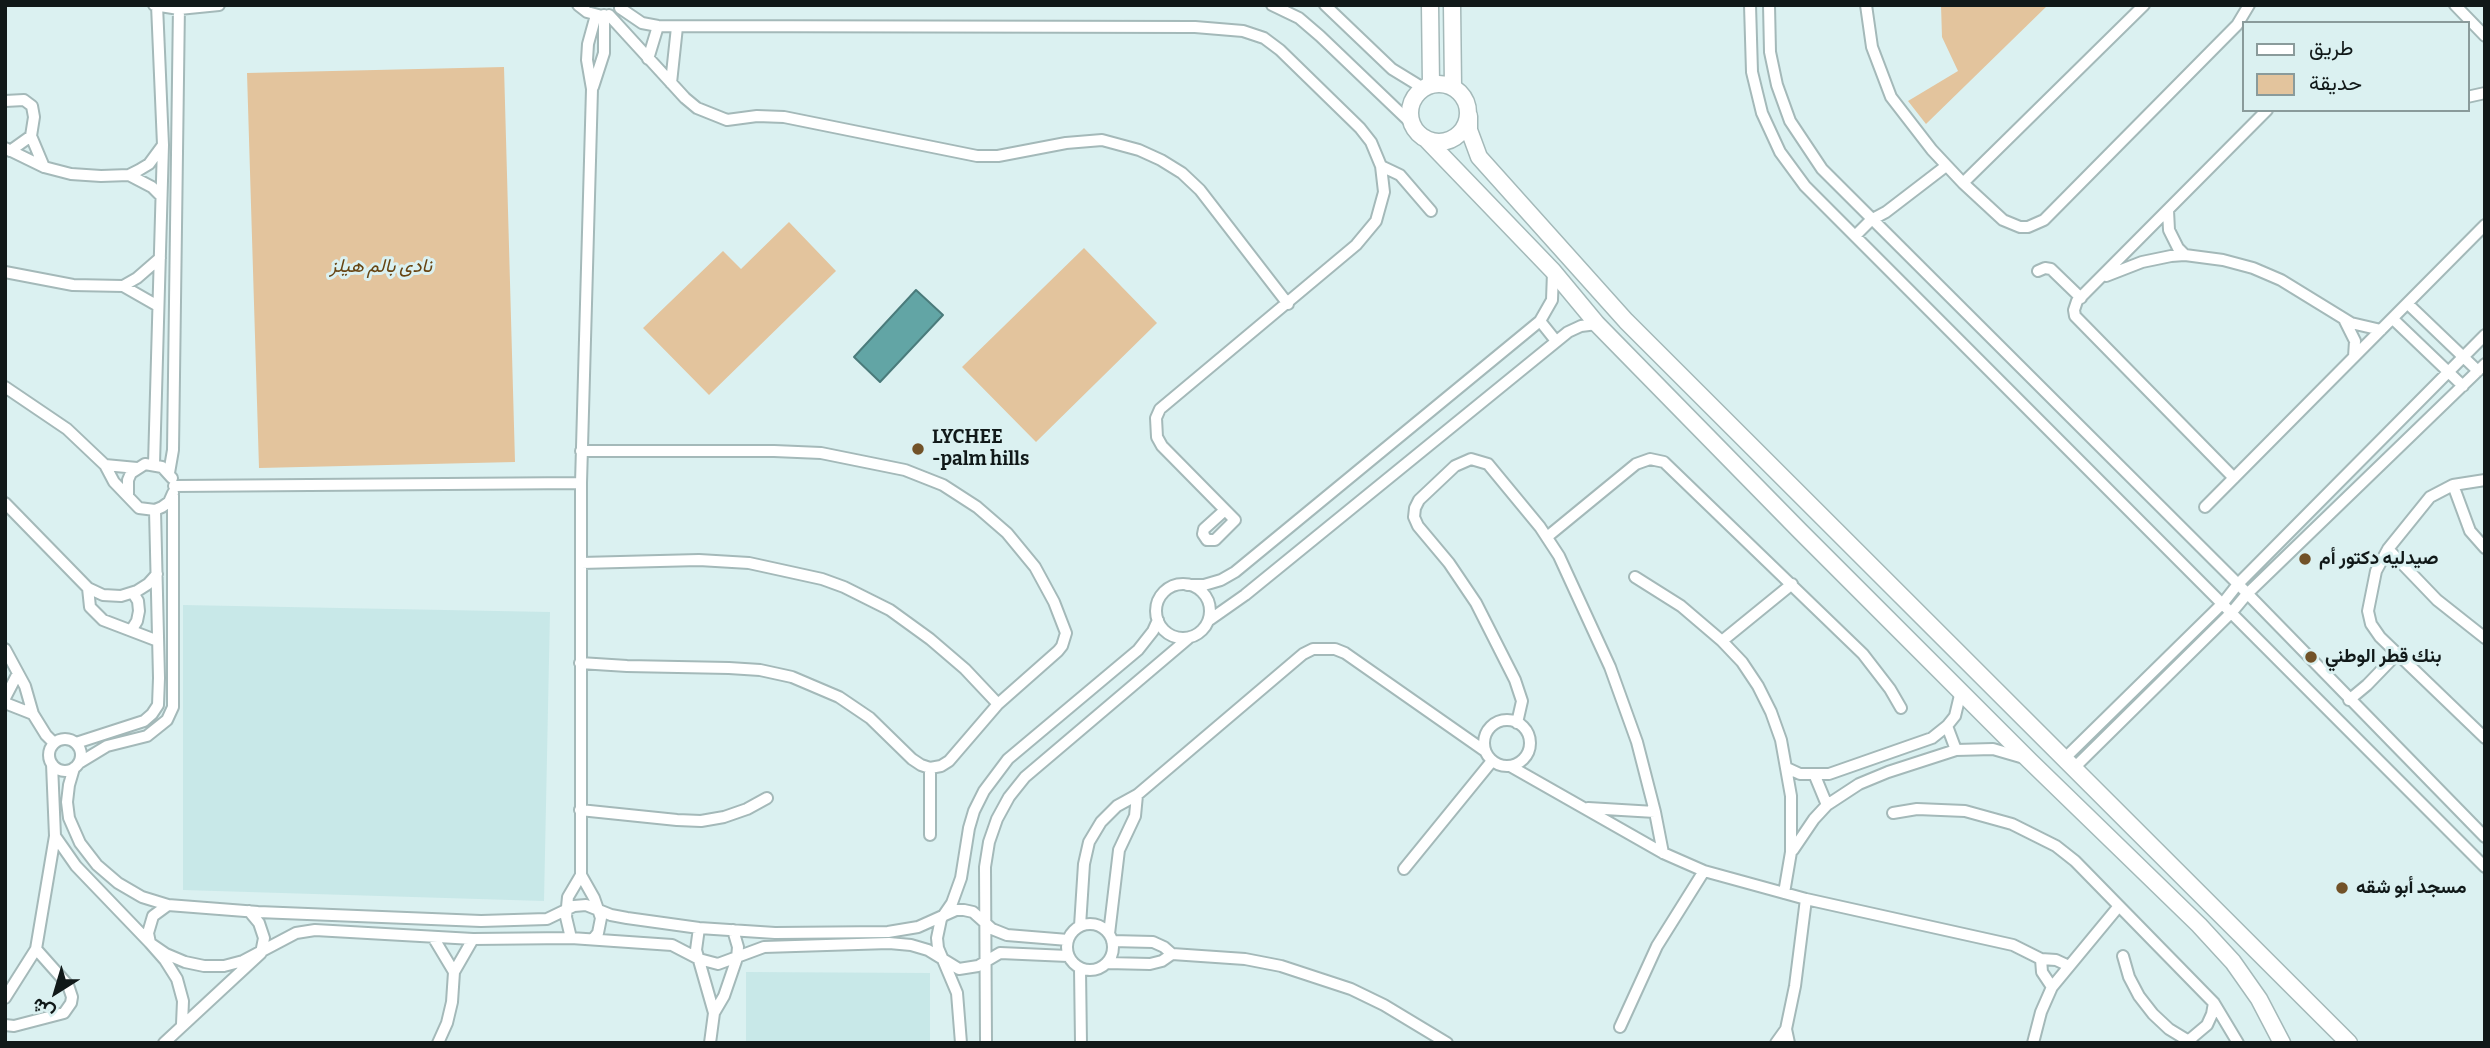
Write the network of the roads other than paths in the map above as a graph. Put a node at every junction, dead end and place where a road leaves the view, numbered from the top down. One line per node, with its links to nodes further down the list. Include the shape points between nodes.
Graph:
1 (219, 5): 14 (street)
2 (578, 5): 16 (street)
3 (1272, 5): 28 (street, via 1299,18)
4 (1325, 5): 22 (street, via 1392,69)
5 (1430, 5): 22 (street)
6 (1452, 5): 23 (street)
7 (1750, 5): 43 (street, via 1752,72 1770,133 1805,186)
8 (1769, 5): 41 (street, via 1773,69 1790,121 1822,169)
9 (1866, 5): 34 (street, via 1872,47 1891,97)
10 (2144, 5): 37 (street)
11 (2249, 5): 37 (street, via 2228,34 2037,224 2011,225)
12 (2455, 5): 19 (street)
13 (156, 6): 14 (street); 31 (street)
14 (179, 7): 74 (street, via 173,450)
15 (621, 7): 16 (street); 17 (street, via 642,23)
16 (603, 15): 20 (street); 24 (street, via 604,53); 24 (street, via 588,44)
17 (658, 26): 18 (street); 20 (street)
18 (677, 27): 21 (street); 33 (street, via 1142,26 1243,31 1280,50 1360,128)
19 (2485, 36)
20 (648, 59): 21 (street)
21 (671, 83): 53 (street, via 697,108 727,120 784,117 977,156 1102,140 1139,150 1182,173 1200,190)
22 (1427, 86): 23 (street); 28 (street, via 1413,100)
23 (1453, 87): 27 (street, via 1466,99)
24 (592, 89): 69 (street)
25 (5, 101): 29 (street, via 24,100 32,106)
26 (2265, 112): 39 (street)
27 (1469, 116): 30 (street, via 1462,131 1449,141); 102 (street, via 1469,131 1479,157 1626,321)
28 (1412, 124): 30 (street)
29 (31, 135): 32 (street); 35 (street)
30 (1425, 138): 48 (street)
31 (163, 145): 36 (street, via 149,164); 38 (street)
32 (8, 150): 35 (street)
33 (1381, 166): 40 (street, via 1400,175); 53 (street, via 1384,192 1376,221)
34 (1946, 166): 37 (street); 41 (street)
35 (44, 167): 36 (street, via 71,174)
36 (129, 175): 38 (street)
37 (1963, 183)
38 (161, 197): 45 (street)
39 (2168, 209): 44 (street, via 2169,230); 49 (street)
40 (1431, 211)
41 (1871, 220): 43 (street); 93 (street)
42 (2485, 225): 52 (street)
43 (1855, 236): 97 (street)
44 (2185, 255): 49 (street, via 2142,262); 56 (street, via 2223,260 2267,274)
45 (160, 258): 50 (street); 54 (street)
46 (2038, 271): 51 (street, via 2051,269)
47 (5, 272): 50 (street, via 73,285)
48 (1553, 272): 57 (street, via 1552,300); 58 (street)
49 (2100, 278): 51 (street)
50 (123, 286): 54 (street)
51 (2081, 298): 75 (street, via 2075,316)
52 (2409, 303): 55 (street); 63 (street)
53 (1288, 304): 84 (street, via 1160,409 1156,418 1162,446)
54 (158, 306): 70 (street)
55 (2393, 318): 59 (street); 65 (street)
56 (2344, 320): 59 (street); 62 (street, via 2355,341)
57 (1540, 321): 61 (street); 68 (street)
58 (1597, 324): 61 (street, via 1581,326); 108 (street)
59 (2381, 330): 62 (street)
60 (2485, 335): 63 (street)
61 (1556, 341): 73 (street)
62 (2354, 357): 75 (street)
63 (2463, 357): 64 (street); 65 (street)
64 (2481, 368): 66 (street)
65 (2448, 372): 66 (street); 93 (street)
66 (2463, 386): 96 (street)
67 (5, 387): 71 (street, via 67,429)
68 (1385, 449): 73 (street); 91 (street, via 1235,572 1204,585)
69 (581, 451): 77 (street); 115 (street, via 821,453 905,470 954,492 1007,533 1035,567 1064,626 1065,640 1058,652)
70 (154, 464): 72 (street); 74 (street)
71 (105, 465): 72 (street); 80 (street)
72 (137, 468): 80 (street, via 128,480)
73 (1400, 469): 100 (street)
74 (169, 473): 79 (street)
75 (2234, 478): 82 (street)
76 (2485, 480): 78 (street)
77 (581, 483): 79 (street); 88 (street)
78 (2453, 485): 86 (street, via 2470,530); 87 (street, via 2430,498)
79 (173, 490): 83 (street, via 169,502); 132 (street, via 173,707 167,720 147,736 107,746)
80 (128, 496): 83 (street, via 139,508)
81 (5, 503): 94 (street)
82 (2206, 507)
83 (155, 510): 89 (street)
84 (1225, 510)
85 (1547, 537): 92 (street, via 1636,464 1657,459); 118 (street, via 1480,460 1455,466 1415,508 1418,526 1476,603 1516,680 1522,702); 144 (street, via 1610,667)
86 (2485, 548)
87 (2388, 549): 104 (street, via 2437,600); 109 (street, via 2376,571 2368,611 2371,624)
88 (580, 563): 110 (street); 115 (street, via 750,563 822,579 890,610 965,669)
89 (156, 574): 95 (street); 105 (street)
90 (1634, 577): 106 (street, via 1681,606)
91 (1187, 584): 99 (street, via 1173,586 1161,597); 100 (street, via 1206,597)
92 (1792, 584): 106 (street); 116 (street, via 1863,654)
93 (2238, 584): 96 (street); 97 (street)
94 (88, 588): 95 (street, via 103,595); 101 (street, via 96,614)
95 (132, 593): 101 (street, via 139,611)
96 (2247, 594): 98 (street); 113 (street)
97 (2224, 603): 98 (street); 131 (street)
98 (2232, 612): 131 (street); 141 (street)
99 (1157, 620): 103 (street, via 1174,637); 162 (street, via 1138,650 996,773 974,811 961,878)
100 (1208, 621): 103 (street)
101 (132, 629): 105 (street)
102 (1937, 631): 108 (street); 131 (street)
103 (1190, 637): 163 (street, via 1043,761 1009,797 989,842)
104 (2485, 638)
105 (158, 641): 123 (street, via 159,695 152,714 144,721)
106 (1722, 641): 135 (street, via 1758,686)
107 (5, 649): 111 (street)
108 (1918, 649): 112 (street)
109 (2396, 655): 113 (street); 120 (street)
110 (580, 663): 134 (street, via 760,670 792,677 839,697 870,718 912,759); 143 (street)
111 (18, 673): 114 (street); 117 (street)
112 (1961, 691): 119 (street, via 1955,716); 128 (street)
113 (2349, 700): 137 (street)
114 (5, 701): 117 (street)
115 (998, 704): 134 (street, via 950,761)
116 (1901, 708)
117 (33, 714): 122 (street)
118 (1517, 723): 126 (street, via 1505,720 1489,728 1484,739); 133 (street, via 1529,738 1528,750 1521,761)
119 (1947, 726): 121 (street); 125 (street)
120 (2484, 735)
121 (1923, 742): 124 (street); 127 (street)
122 (54, 743): 123 (street, via 67,739); 129 (street, via 49,751)
123 (76, 743): 132 (street, via 81,752)
124 (1906, 748): 130 (street); 136 (street)
125 (1956, 750): 127 (street); 128 (street, via 1993,749)
126 (1489, 756): 133 (street); 138 (street, via 1345,653 1324,647 1303,654); 152 (street)
127 (1928, 758): 130 (street)
128 (2030, 761): 210 (street, via 2233,962)
129 (52, 764): 132 (street, via 63,771); 147 (street)
130 (1912, 764): 140 (street, via 1859,784)
131 (2068, 764): 211 (street)
132 (77, 765): 157 (street, via 67,802 80,843 118,883)
133 (1510, 766): 142 (street)
134 (930, 768): 146 (street)
135 (1787, 768): 136 (street); 149 (street)
136 (1815, 776): 140 (street)
137 (2439, 790): 141 (street); 148 (street)
138 (1137, 795): 164 (street, via 1117,806 1089,842); 168 (street, via 1135,816 1119,850)
139 (767, 798): 143 (street, via 747,809 701,821)
140 (1827, 805): 149 (street)
141 (2425, 807): 151 (street)
142 (1583, 808): 144 (street); 150 (street)
143 (580, 810): 154 (street)
144 (1655, 812): 150 (street)
145 (1893, 813): 158 (street, via 1941,809 2012,824 2075,861)
146 (930, 835)
147 (55, 836): 174 (street, via 84,876); 175 (street)
148 (2485, 837)
149 (1791, 852): 155 (street)
150 (1663, 853): 153 (street)
151 (2485, 867)
152 (1404, 869)
153 (1704, 871): 155 (street); 196 (street, via 1657,946)
154 (581, 875): 159 (street, via 568,897); 160 (street)
155 (1784, 893): 156 (street)
156 (1806, 899): 182 (street, via 2013,945); 197 (street)
157 (168, 905): 161 (street); 174 (street, via 149,924)
158 (2119, 906): 187 (street); 192 (street)
159 (567, 910): 160 (street, via 579,905); 161 (street, via 547,919 481,921); 169 (street)
160 (599, 910): 165 (street); 172 (street, via 601,926)
161 (249, 911): 176 (street, via 264,938)
162 (941, 919): 163 (street, via 964,910); 166 (street, via 888,932); 184 (street, via 937,938)
163 (985, 923): 170 (street, via 1007,935); 185 (street)
164 (1080, 926): 168 (street, via 1096,925); 173 (street)
165 (699, 928): 166 (street); 183 (street)
166 (733, 930): 181 (street)
167 (433, 937): 171 (street); 176 (street, via 315,930 296,933); 189 (street)
168 (1110, 937): 178 (street, via 1153,943); 186 (street, via 1112,953)
169 (571, 938): 171 (street); 172 (street)
170 (1038, 938): 173 (street); 177 (street)
171 (473, 939): 189 (street)
172 (593, 939): 183 (street, via 671,945)
173 (1068, 940): 179 (street)
174 (150, 943): 176 (street, via 176,958 204,966 234,964); 194 (street, via 177,979 183,1001)
175 (36, 950): 191 (street); 195 (street, via 68,985 71,1003 58,1015)
176 (261, 953): 194 (street)
177 (1038, 954): 179 (street); 185 (street, via 1000,953)
178 (1172, 954): 186 (street, via 1150,964); 205 (street, via 1245,959 1316,976 1384,1005)
179 (1068, 956): 188 (street)
180 (2123, 956): 198 (street, via 2146,1005)
181 (737, 958): 183 (street, via 718,964); 184 (street, via 764,947 889,943 928,950); 193 (street)
182 (2041, 958): 187 (street); 190 (street, via 2042,972)
183 (699, 959): 193 (street)
184 (942, 959): 185 (street, via 968,969); 202 (street, via 957,993)
185 (986, 961): 203 (street)
186 (1107, 963): 188 (street, via 1092,971)
187 (2069, 965): 190 (street)
188 (1080, 969): 204 (street)
189 (454, 972): 200 (street, via 452,1002)
190 (2052, 987): 208 (street)
191 (5, 998)
192 (2214, 1003): 198 (street, via 2207,1025); 209 (street)
193 (714, 1013): 201 (street)
194 (182, 1024): 199 (street)
195 (5, 1025)
196 (1620, 1027)
197 (1786, 1028): 206 (street); 207 (street)
198 (2190, 1042)
199 (164, 1043)
200 (438, 1043)
201 (710, 1043)
202 (961, 1043)
203 (986, 1043)
204 (1082, 1043)
205 (1447, 1043)
206 (1776, 1043)
207 (1789, 1043)
208 (2033, 1043)
209 (2238, 1043)
210 (2282, 1043)
211 (2348, 1043)

